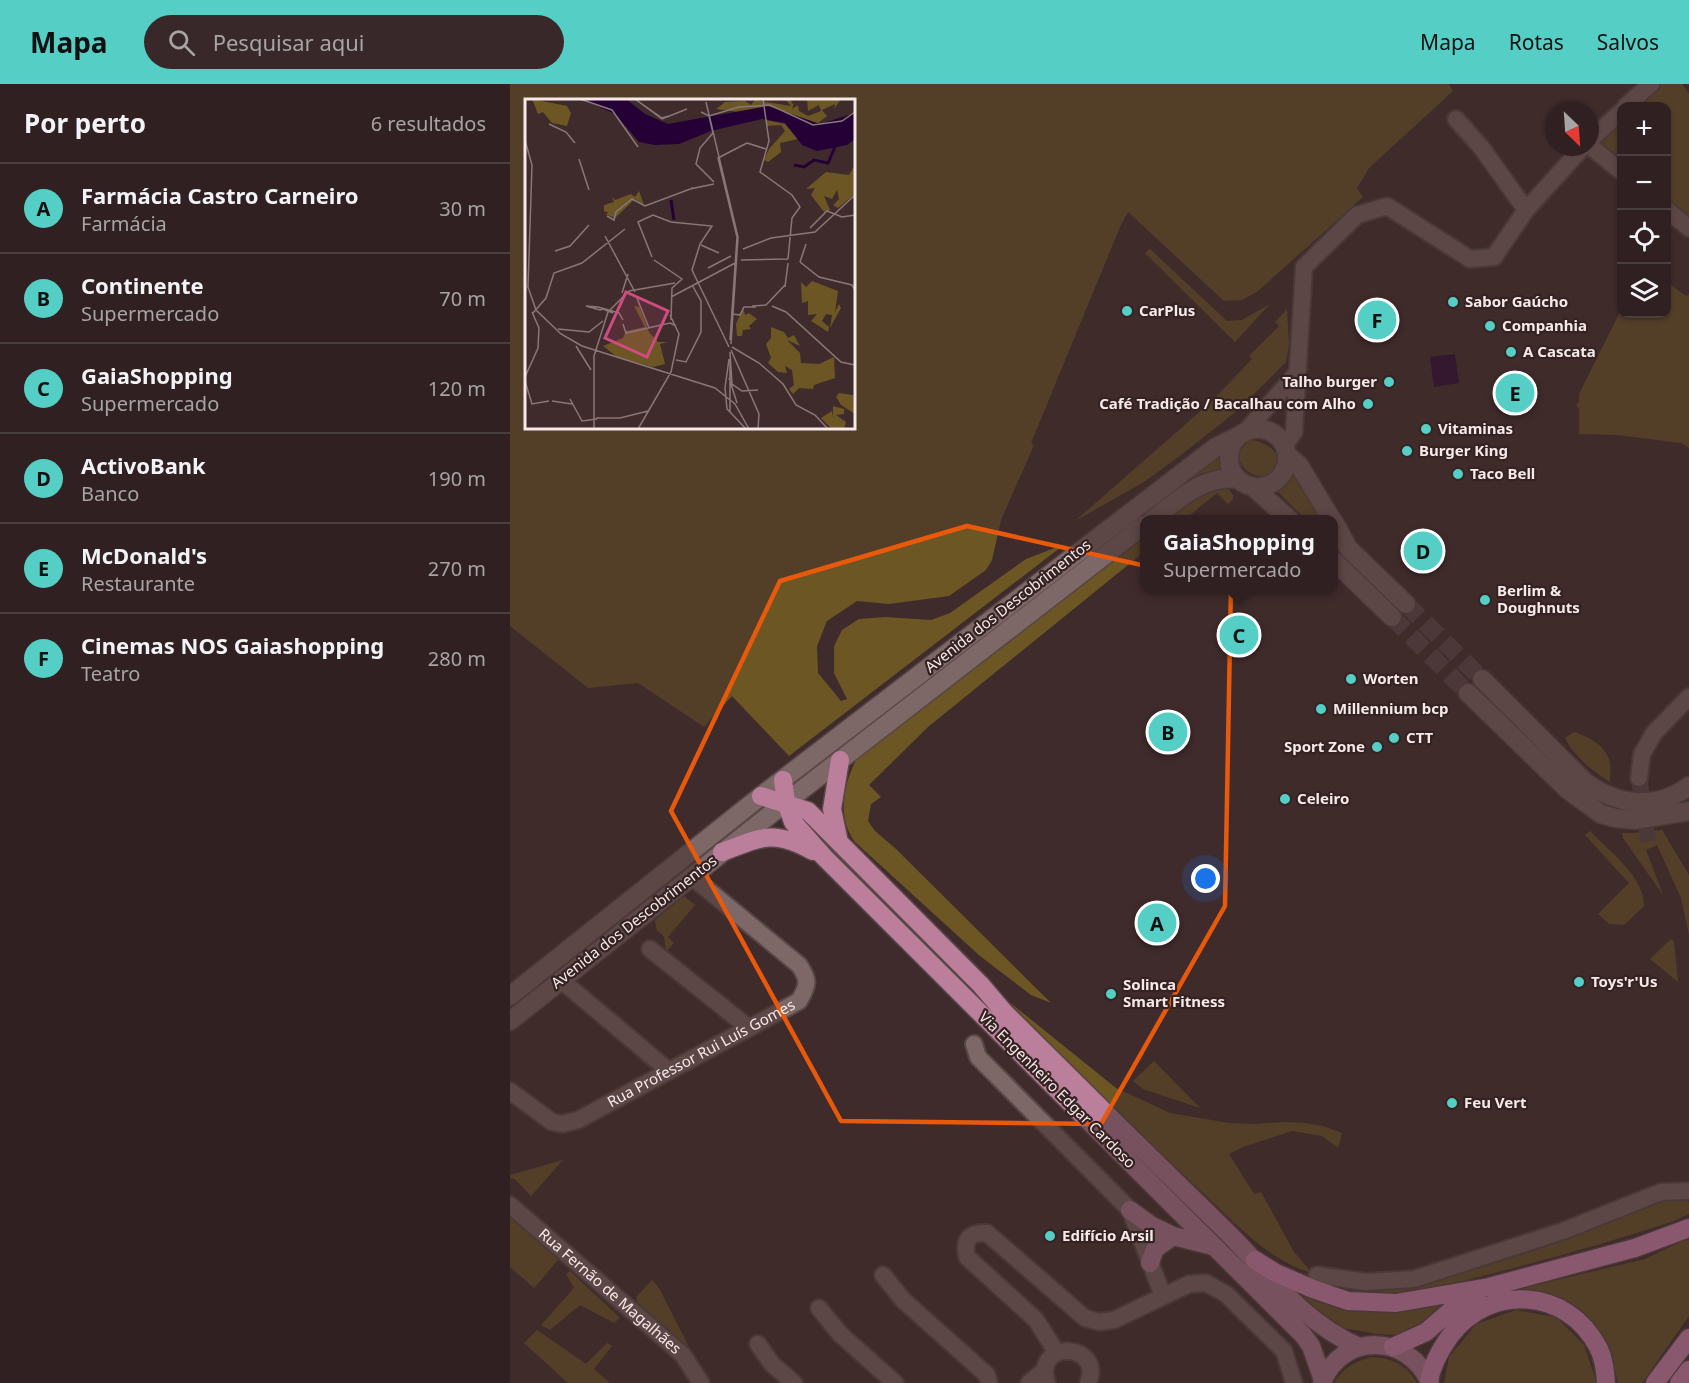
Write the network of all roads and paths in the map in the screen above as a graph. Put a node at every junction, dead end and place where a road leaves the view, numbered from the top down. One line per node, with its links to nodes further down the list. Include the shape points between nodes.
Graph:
1 (1651, 84): 2 (street)
2 (1631, 102)
3 (1617, 116): 5 (street)
4 (1456, 119): 9 (street)
5 (1599, 132)
6 (1599, 153): 8 (street)
7 (1575, 156): 9 (street)
8 (1617, 168)
9 (1526, 210): 12 (street, via 1494,257 1470,259 1387,206 1357,215 1304,267)
10 (1667, 210): 11 (street)
11 (1689, 228)
12 (1297, 373): 13 (street); 14 (street, via 1294,432)
13 (1241, 434): 14 (main road, via 1262,428 1278,436); 15 (main road, via 1230,447 1228,459 1231,470); 29 (main road, Avenida dos Descobrimentos, via 1216,447)
14 (1287, 451): 15 (main road, via 1286,468 1280,478 1260,487); 18 (main road)
15 (1245, 483): 16 (main road, via 1225,478 1207,482); 17 (main road)
16 (1157, 515)
17 (1285, 515)
18 (1329, 515)
19 (1140, 528): 27 (main road, Avenida dos Descobrimentos)
20 (1338, 530): 22 (main road, via 1348,548)
21 (1338, 565): 23 (main road)
22 (1406, 604)
23 (1392, 618)
24 (1482, 679): 30 (main road, via 1598,792 1634,803 1660,800)
25 (1468, 693): 33 (main road, via 1568,790 1601,814 1636,820)
26 (1689, 697): 28 (street, via 1654,733 1642,754)
27 (840, 760): 32 (main road, Avenida dos Descobrimentos); 34 (main road, via 832,807)
28 (1639, 777)
29 (783, 780): 31 (main road, Avenida dos Descobrimentos); 32 (main road)
30 (1689, 786)
31 (761, 796): 32 (main road); 40 (main road, Avenida dos Descobrimentos)
32 (786, 802): 34 (main road, Via Engenheiro Edgar Cardoso, via 808,811); 35 (main road, Avenida dos Descobrimentos); 36 (main road, Via Engenheiro Edgar Cardoso, via 793,822)
33 (1689, 811)
34 (840, 844): 52 (main road, Via Engenheiro Edgar Cardoso)
35 (722, 852): 36 (main road, via 759,838 783,837); 37 (main road, Avenida dos Descobrimentos)
36 (824, 857): 51 (main road, Via Engenheiro Edgar Cardoso)
37 (691, 876): 39 (main road, Avenida dos Descobrimentos); 42 (street, Rua Professor Rui Luís Gomes, via 799,964 807,977 799,1001)
38 (650, 949): 42 (street)
39 (561, 980): 41 (main road, Avenida dos Descobrimentos); 44 (street)
40 (510, 996)
41 (510, 1020)
42 (749, 1028): 44 (street, Rua Professor Rui Luís Gomes)
43 (974, 1044): 48 (street, via 978,1057)
44 (669, 1071): 45 (street, Rua Professor Rui Luís Gomes, via 578,1120 562,1124 552,1122)
45 (510, 1091)
46 (1689, 1191): 55 (street, via 1660,1192 1563,1231 1413,1279 1366,1282)
47 (510, 1205): 68 (street, Rua Fernão de Magalhães, via 683,1354)
48 (1130, 1210): 50 (main road, via 1152,1227); 53 (street)
49 (1689, 1228): 56 (highway, via 1635,1248)
50 (1173, 1236): 51 (main road); 53 (main road, via 1155,1249)
51 (1213, 1245): 66 (main road, Via Engenheiro Edgar Cardoso, via 1303,1335 1311,1346)
52 (1255, 1260): 56 (highway, via 1313,1289 1348,1300 1396,1303); 61 (main road, Via Engenheiro Edgar Cardoso, via 1315,1322)
53 (1150, 1263): 57 (street)
54 (883, 1275): 71 (street, via 903,1300 987,1375)
55 (1317, 1275)
56 (1489, 1287): 62 (highway, via 1457,1305 1426,1332)
57 (1163, 1296): 63 (street, via 1114,1320 1099,1322 1085,1318 987,1233 977,1232 968,1238 967,1257 1036,1320); 74 (street, via 1189,1284 1206,1282 1226,1294 1284,1351)
58 (819, 1308): 70 (street, via 840,1334)
59 (1689, 1338): 76 (highway)
60 (758, 1344): 69 (street, via 772,1364)
61 (1359, 1347): 62 (main road); 66 (main road, via 1331,1366)
62 (1393, 1347): 67 (main road, via 1421,1366)
63 (1057, 1353): 65 (street, via 1047,1363); 73 (street, via 1072,1350 1085,1358 1090,1371)
64 (1689, 1370): 77 (highway)
65 (1046, 1376): 72 (street)
66 (1322, 1382)
67 (1430, 1382): 75 (highway, via 1436,1356 1459,1324 1482,1307 1509,1299 1537,1301 1563,1309 1585,1327 1599,1348)
68 (701, 1383)
69 (794, 1383)
70 (895, 1383)
71 (989, 1383)
72 (1029, 1383)
73 (1088, 1383)
74 (1294, 1383)
75 (1606, 1383)
76 (1655, 1383)
77 (1679, 1383)

